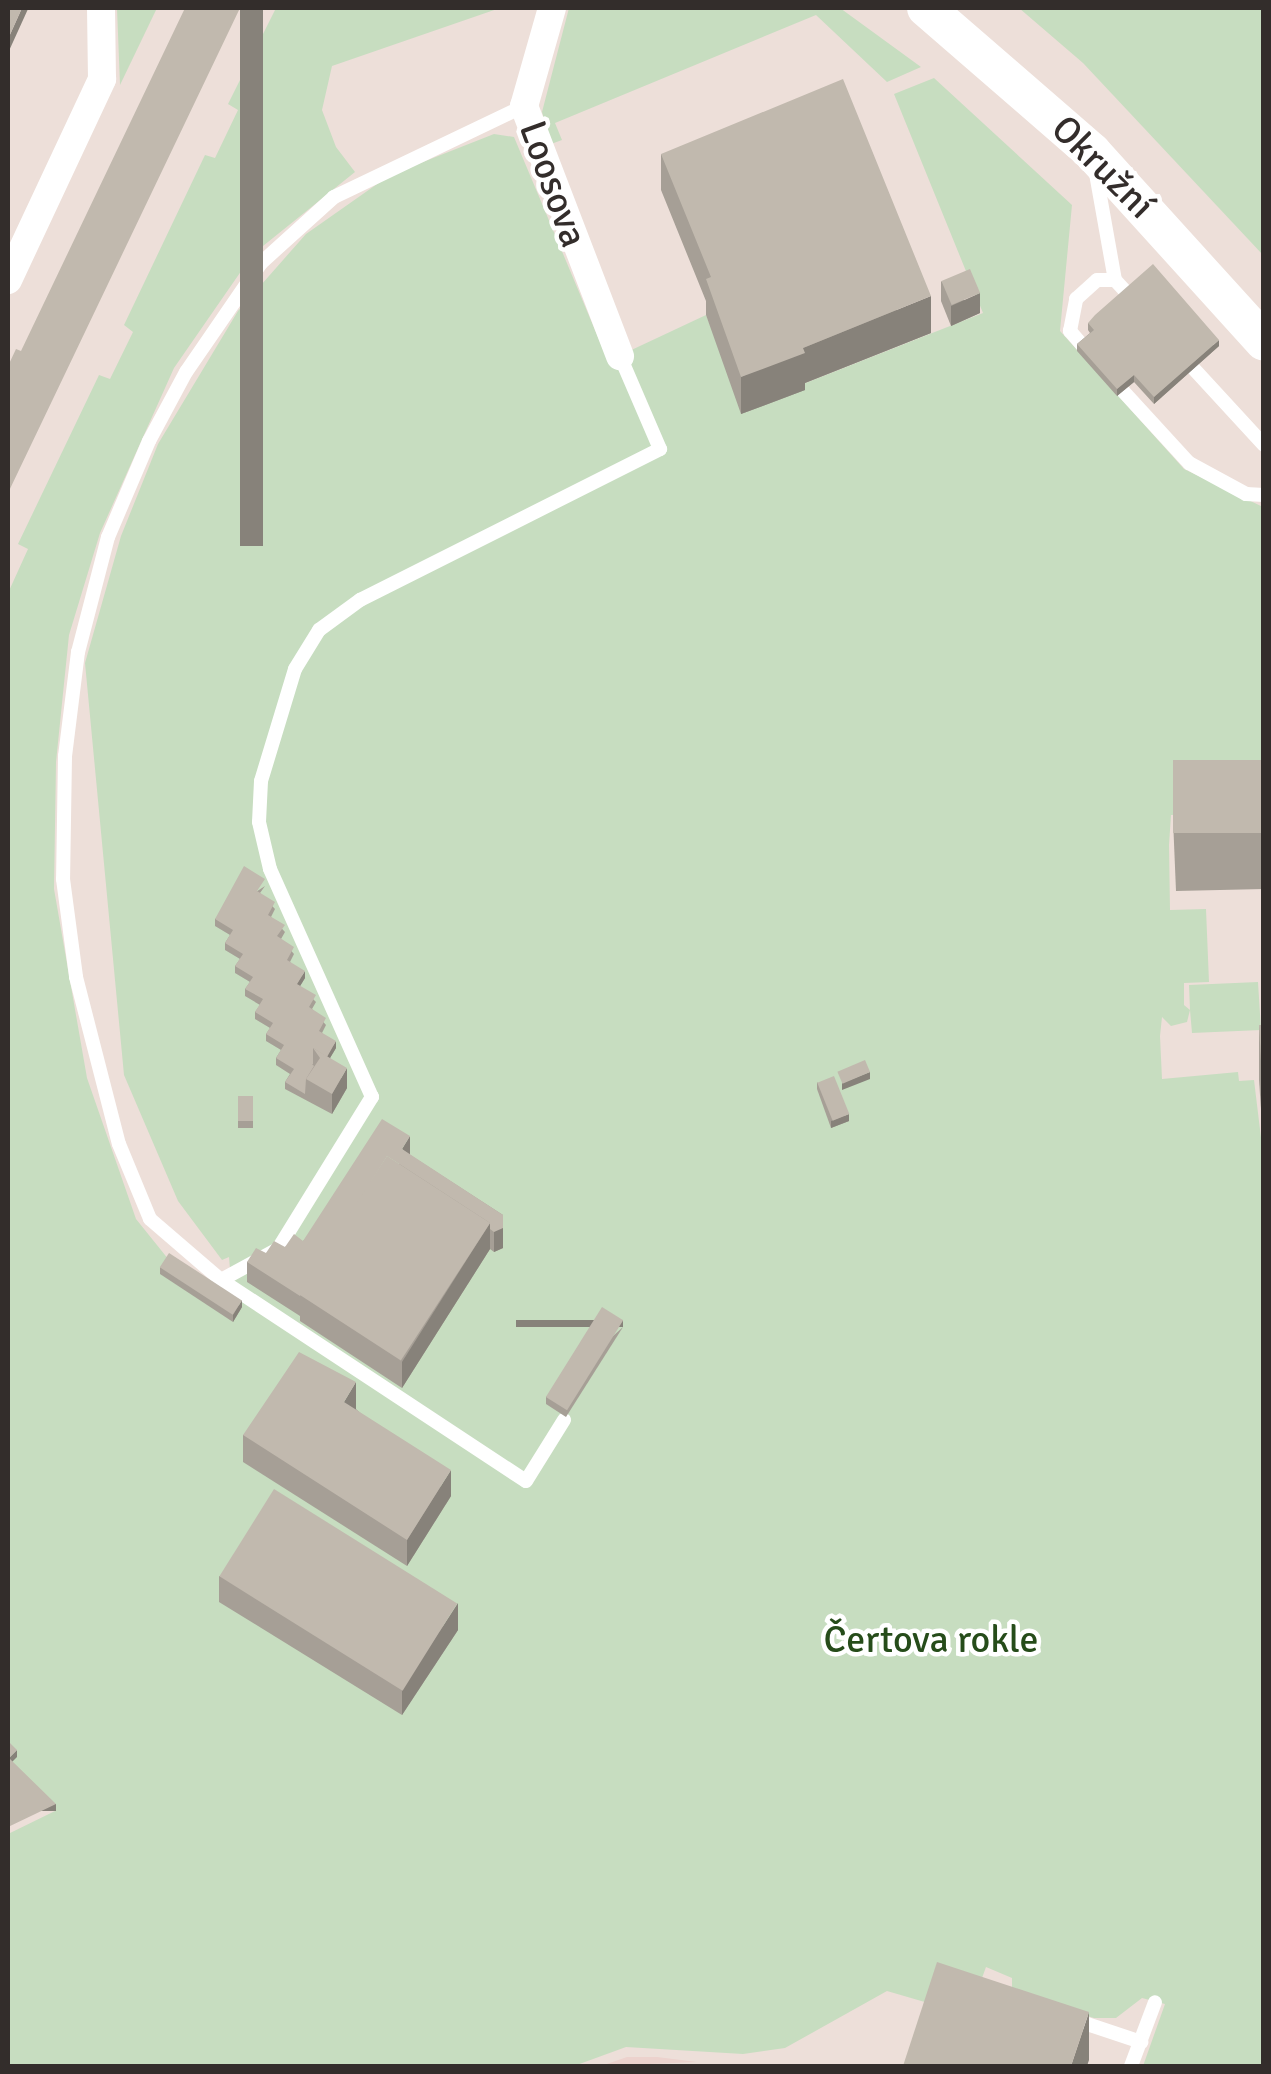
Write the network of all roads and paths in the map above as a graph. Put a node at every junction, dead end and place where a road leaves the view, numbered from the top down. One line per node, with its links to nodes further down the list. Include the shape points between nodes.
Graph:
1 (101, 8): 6 (street, via 102,79)
2 (552, 8): 4 (street, Loosova)
3 (926, 8): 5 (street, Okružní)
4 (524, 106): 11 (street, Loosova); 16 (lane, via 334,198 261,263 186,372 149,441 108,537 78,652 65,756 63,879 76,977 119,1144 150,1219)
5 (1092, 152): 7 (lane); 9 (street, Okružní)
6 (8, 280)
7 (1115, 280): 8 (lane); 10 (lane, via 1097,280 1076,299 1070,331)
8 (1127, 294)
9 (1264, 342)
10 (1083, 346)
11 (620, 356): 16 (lane, via 660,449 360,600 319,630 295,669 261,781 260,822 270,869 372,1097 278,1249)
12 (1194, 369): 14 (lane)
13 (1123, 391): 15 (lane, via 1188,463 1246,494)
14 (1264, 444)
15 (1264, 495)
16 (221, 1280): 17 (lane, via 526,1481)
17 (564, 1420)
18 (1155, 2002): 20 (lane)
19 (1055, 2014): 20 (lane)
20 (1141, 2042): 21 (lane)
21 (1132, 2066)

